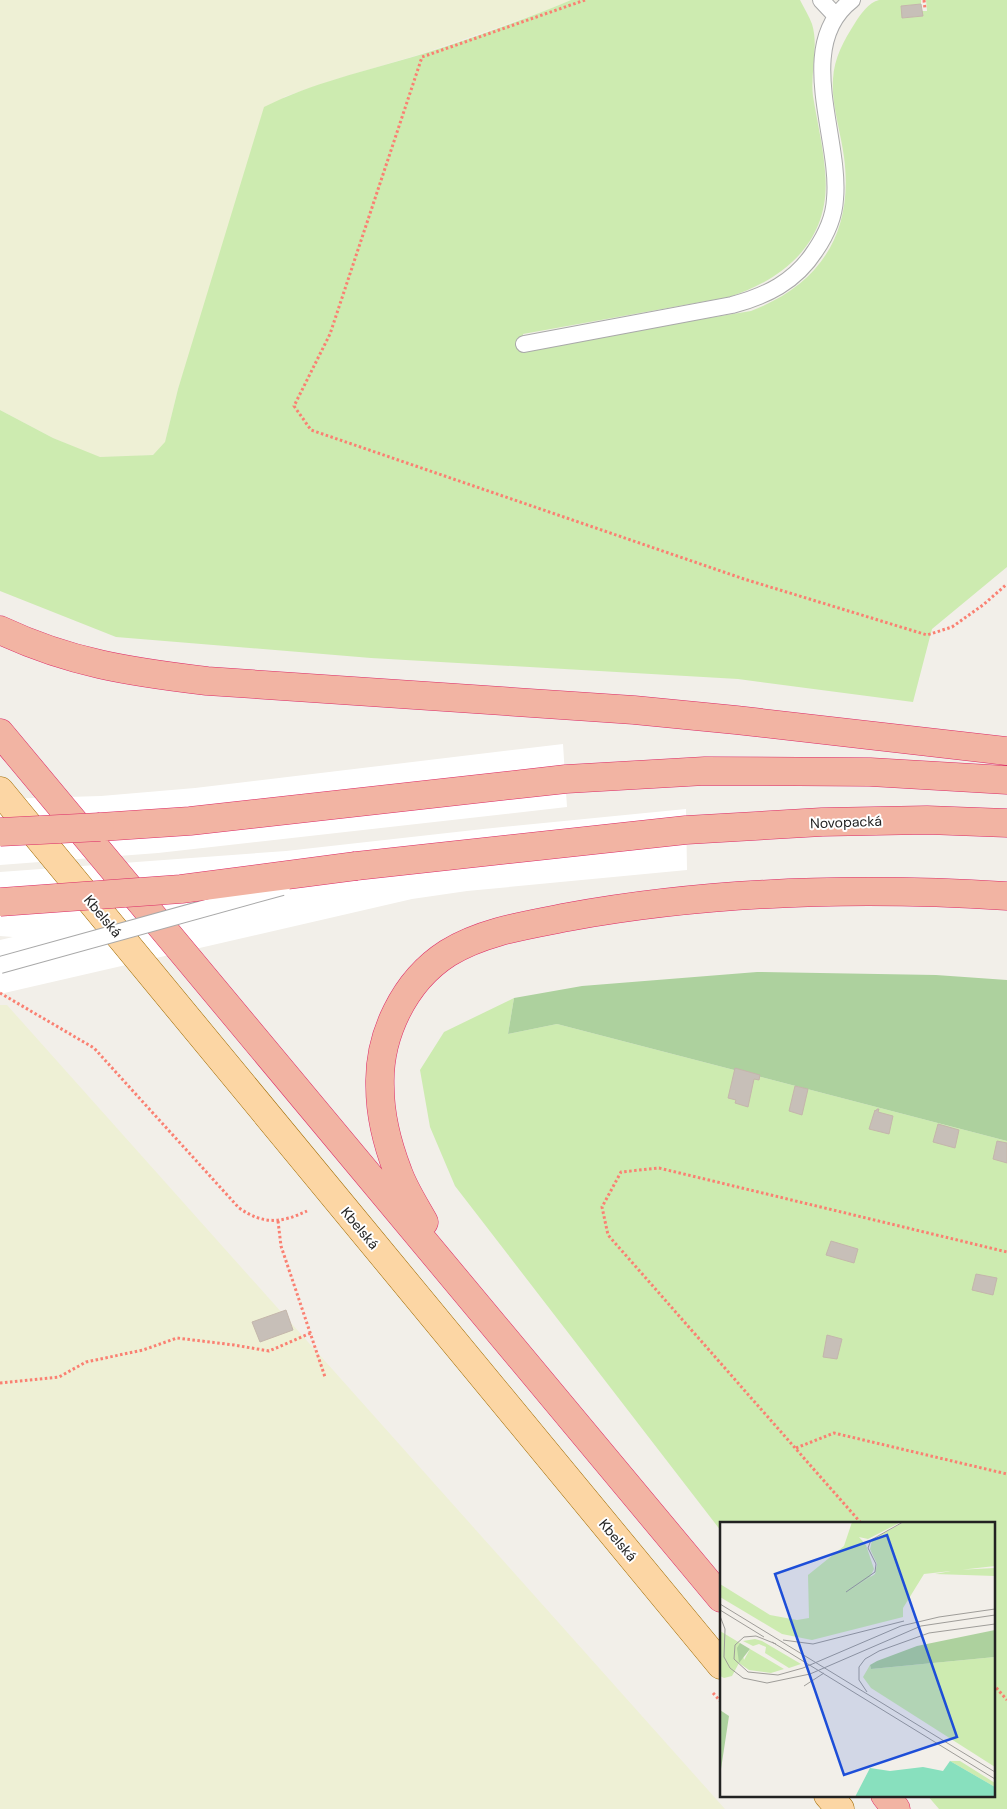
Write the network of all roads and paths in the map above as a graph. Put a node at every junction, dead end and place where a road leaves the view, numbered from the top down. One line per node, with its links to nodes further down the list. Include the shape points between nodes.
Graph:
1 (585, 0): 8 (path, via 422,57 330,334 294,406 311,430 744,579 927,635 952,627)
2 (821, 0): 6 (lane)
3 (852, 0): 6 (lane)
4 (924, 0): 5 (path)
5 (925, 9)
6 (836, 16): 7 (lane, via 823,51 822,76 834,159 835,200 832,219 808,262 792,278 753,299)
7 (524, 344)
8 (1007, 584)
9 (0, 630): 11 (highway, via 82,661 160,676 634,710)
10 (0, 733): 24 (highway)
11 (1007, 751)
12 (1007, 780): 15 (highway, bridge, via 870,772 705,771 566,779 190,821)
13 (0, 791): 32 (main road, Kbelská)
14 (1007, 823): 16 (highway, Novopacká, via 908,820 686,830)
15 (0, 832)
16 (356, 866): 18 (highway, Novopacká, bridge, via 181,888); 19 (lane, bridge)
17 (1007, 896): 24 (highway, via 905,892 808,894 623,907 485,936 446,954 414,984 391,1023 380,1066 383,1116 398,1173 410,1197)
18 (0, 902)
19 (0, 965)
20 (0, 992): 22 (path, via 94,1048 239,1208 249,1215)
21 (308, 1210): 22 (path)
22 (278, 1221): 25 (path, via 282,1246)
23 (1007, 1252): 28 (path, via 659,1168 621,1172 602,1207 608,1234)
24 (486, 1315): 31 (highway)
25 (311, 1333): 26 (path); 27 (path, via 269,1351 177,1338 143,1350 86,1362 59,1377)
26 (326, 1377)
27 (0, 1383)
28 (796, 1448): 29 (path, via 834,1433); 30 (path)
29 (1007, 1474)
30 (860, 1522)
31 (720, 1597)
32 (720, 1664)
33 (994, 1685): 34 (path)
34 (1007, 1700)
35 (829, 1796): 37 (main road)
36 (886, 1796): 38 (highway)
37 (840, 1809)
38 (896, 1809)

